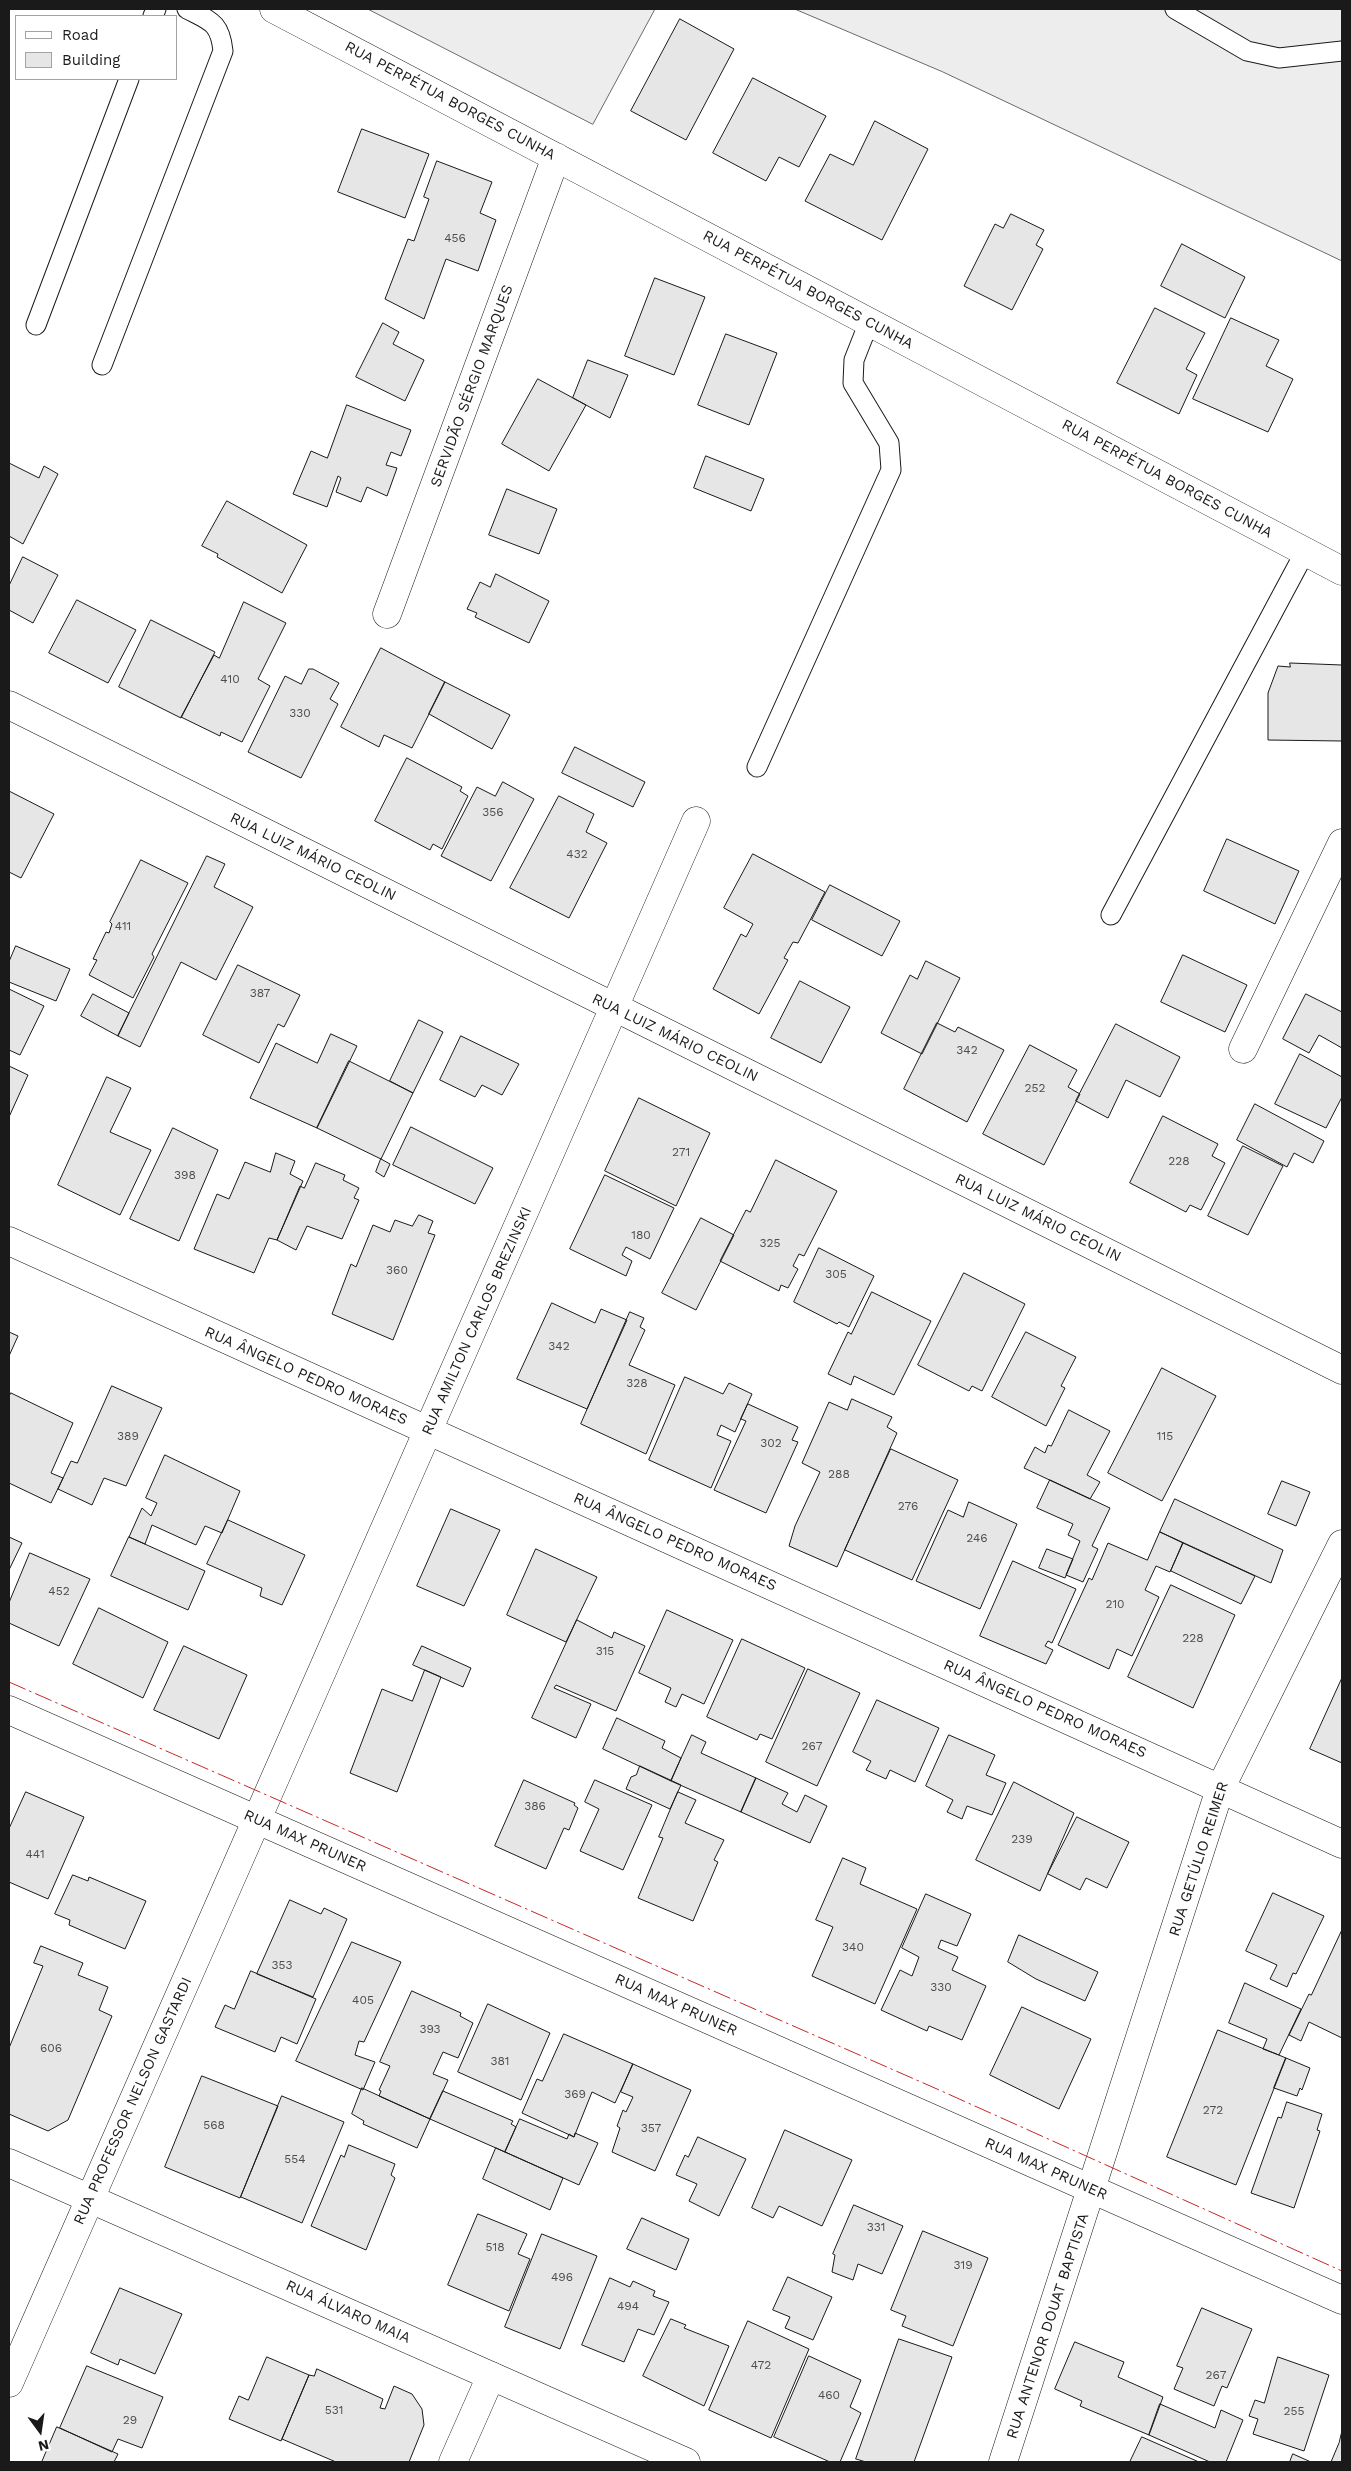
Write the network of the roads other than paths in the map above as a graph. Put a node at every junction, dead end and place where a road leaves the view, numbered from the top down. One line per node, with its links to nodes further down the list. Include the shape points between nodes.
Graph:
1 (274, 9): 6 (street, RUA PERPÉTUA BORGES CUNHA)
2 (1175, 9): 4 (lane, via 1247,51 1279,58)
3 (191, 10): 9 (lane, via 215,23 222,38 223,51)
4 (1342, 51)
5 (129, 80): 8 (lane)
6 (556, 157): 7 (street, RUA PERPÉTUA BORGES CUNHA); 12 (street, SERVIDÃO SÉRGIO MARQUES)
7 (869, 322): 10 (street, RUA PERPÉTUA BORGES CUNHA); 14 (lane, via 854,360 853,383 889,443 891,470)
8 (36, 325)
9 (102, 365)
10 (1305, 552): 11 (street, RUA PERPÉTUA BORGES CUNHA); 17 (lane)
11 (1342, 572)
12 (387, 614)
13 (9, 705): 18 (street, RUA LUIZ MÁRIO CEOLIN)
14 (757, 766)
15 (696, 822): 18 (street, RUA AMILTON CARLOS BREZINSKI)
16 (1342, 842): 19 (street)
17 (1111, 915)
18 (614, 1007): 21 (street, RUA LUIZ MÁRIO CEOLIN); 22 (street, RUA AMILTON CARLOS BREZINSKI)
19 (1243, 1049)
20 (9, 1241): 22 (street, RUA ÂNGELO PEDRO MORAES)
21 (1342, 1370)
22 (428, 1431): 25 (street, RUA ÂNGELO PEDRO MORAES); 26 (street, RUA AMILTON CARLOS BREZINSKI)
23 (1342, 1544): 25 (street, RUA GETÚLIO REIMER)
24 (9, 1710): 26 (street, RUA MAX PRUNER)
25 (1220, 1788): 27 (street, RUA ÂNGELO PEDRO MORAES); 29 (street, RUA GETÚLIO REIMER)
26 (257, 1819): 29 (street, RUA MAX PRUNER); 30 (street, RUA PROFESSOR NELSON GASTARDI)
27 (1342, 1844)
28 (9, 2163): 30 (street, RUA ÁLVARO MAIA)
29 (1092, 2189): 31 (street, RUA MAX PRUNER); 36 (street, RUA ANTENOR DOUAT BAPTISTA)
30 (90, 2199): 32 (street, RUA ÁLVARO MAIA); 33 (street, RUA PROFESSOR NELSON GASTARDI)
31 (1342, 2300)
32 (491, 2376): 34 (street); 35 (street, RUA ÁLVARO MAIA)
33 (9, 2383)
34 (453, 2462)
35 (686, 2462)
36 (1003, 2462)

